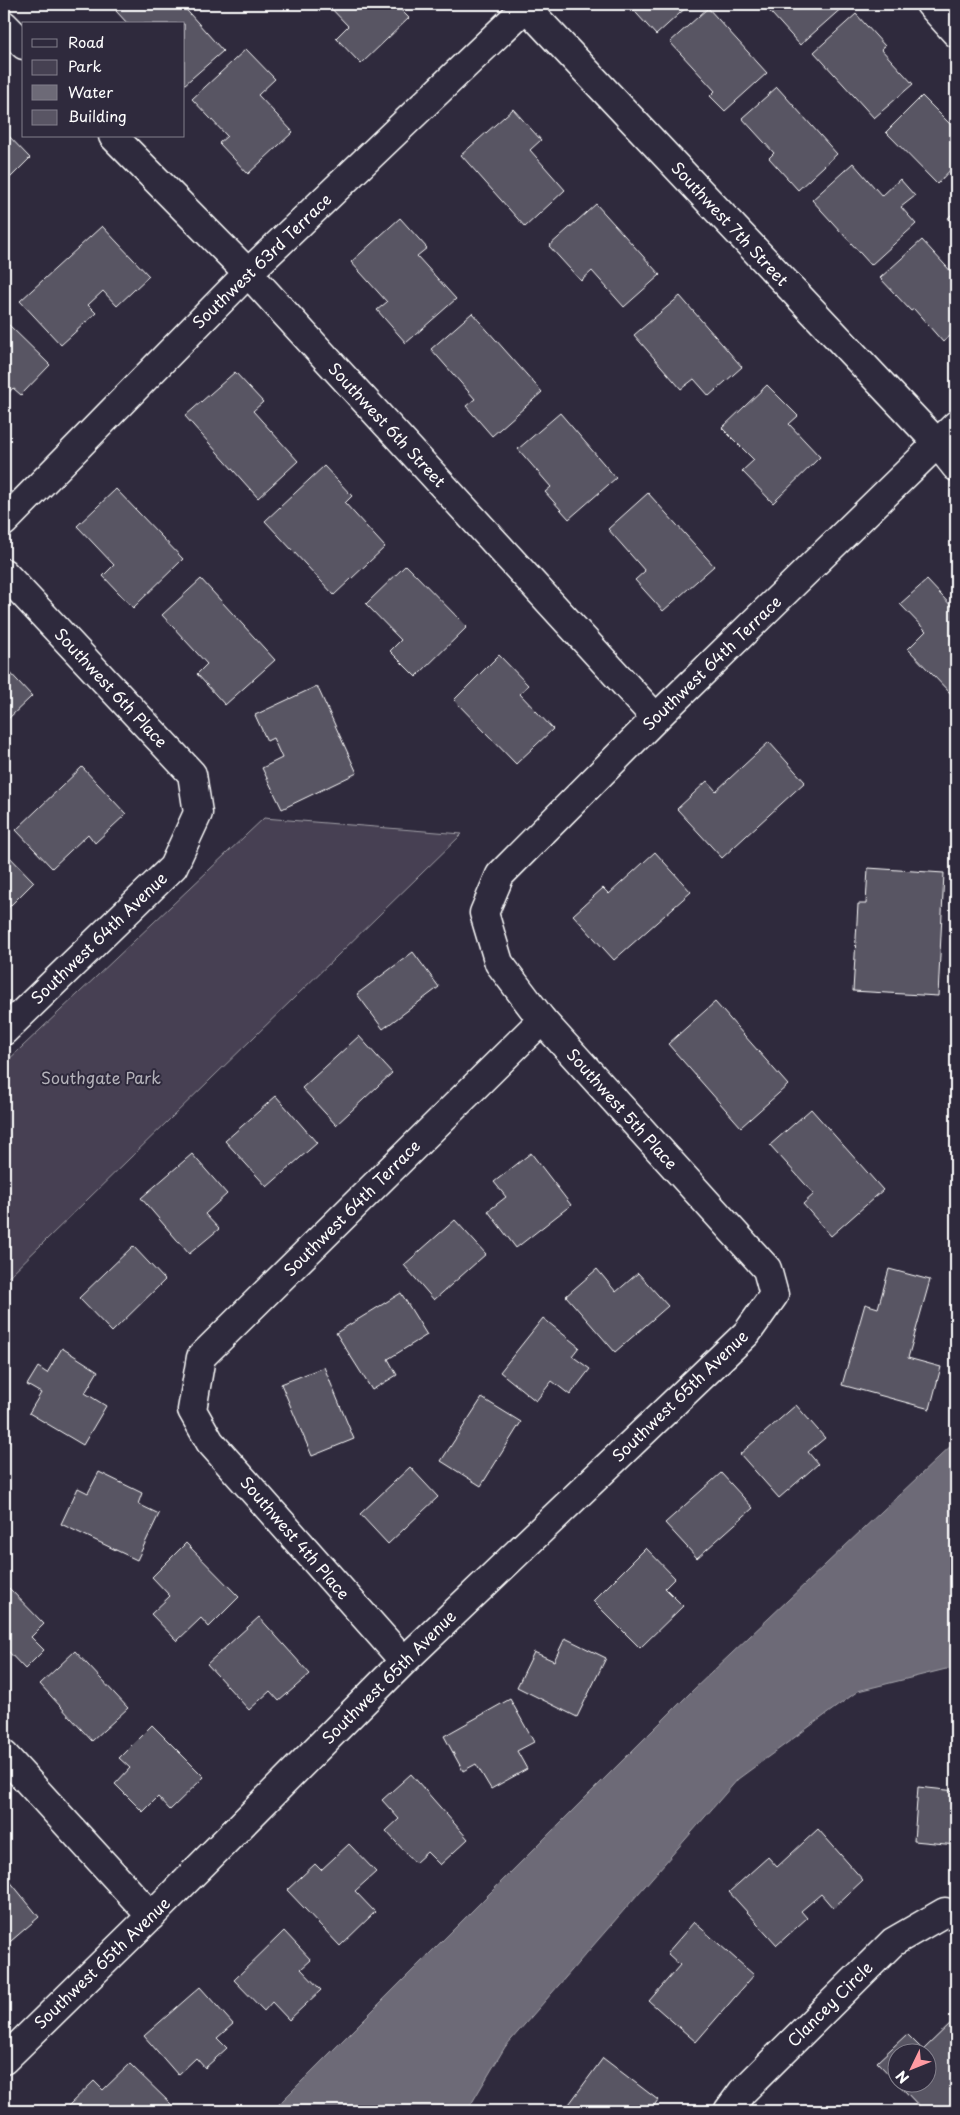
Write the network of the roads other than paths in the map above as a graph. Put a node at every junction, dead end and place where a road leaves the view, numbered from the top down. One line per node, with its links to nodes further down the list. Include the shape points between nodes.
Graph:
1 (930, 4): 4 (street)
2 (525, 5): 7 (street, Southwest 63rd Terrace); 9 (street, Southwest 7th Street)
3 (4, 25): 5 (street)
4 (956, 32)
5 (22, 43)
6 (116, 138): 7 (street, Southwest 6th Street)
7 (248, 273): 11 (street, Southwest 63rd Terrace); 13 (street, Southwest 6th Street)
8 (956, 424): 9 (street, Southwest 64th Terrace)
9 (937, 443): 10 (street, Southwest 7th Street); 13 (street, Southwest 64th Terrace)
10 (956, 467)
11 (4, 522)
12 (4, 573): 14 (street, Southwest 6th Place, via 192,774)
13 (656, 718): 15 (street, Southwest 64th Terrace, via 500,875)
14 (198, 813): 17 (street, Southwest 64th Avenue, via 173,866)
15 (484, 913): 16 (street, Southwest 5th Place, via 499,963)
16 (542, 1020): 18 (street, Southwest 5th Place, via 768,1269); 19 (street, Southwest 64th Terrace, via 201,1357)
17 (4, 1031)
18 (774, 1295): 20 (street, Southwest 65th Avenue, via 747,1333)
19 (192, 1410): 20 (street, Southwest 4th Place, via 210,1442)
20 (404, 1661): 23 (street, Southwest 65th Avenue)
21 (4, 1756): 23 (street)
22 (950, 1914): 25 (street, Clancey Circle, via 893,1942 742,2092)
23 (151, 1916): 24 (street, Southwest 65th Avenue)
24 (4, 2060)
25 (728, 2111)

